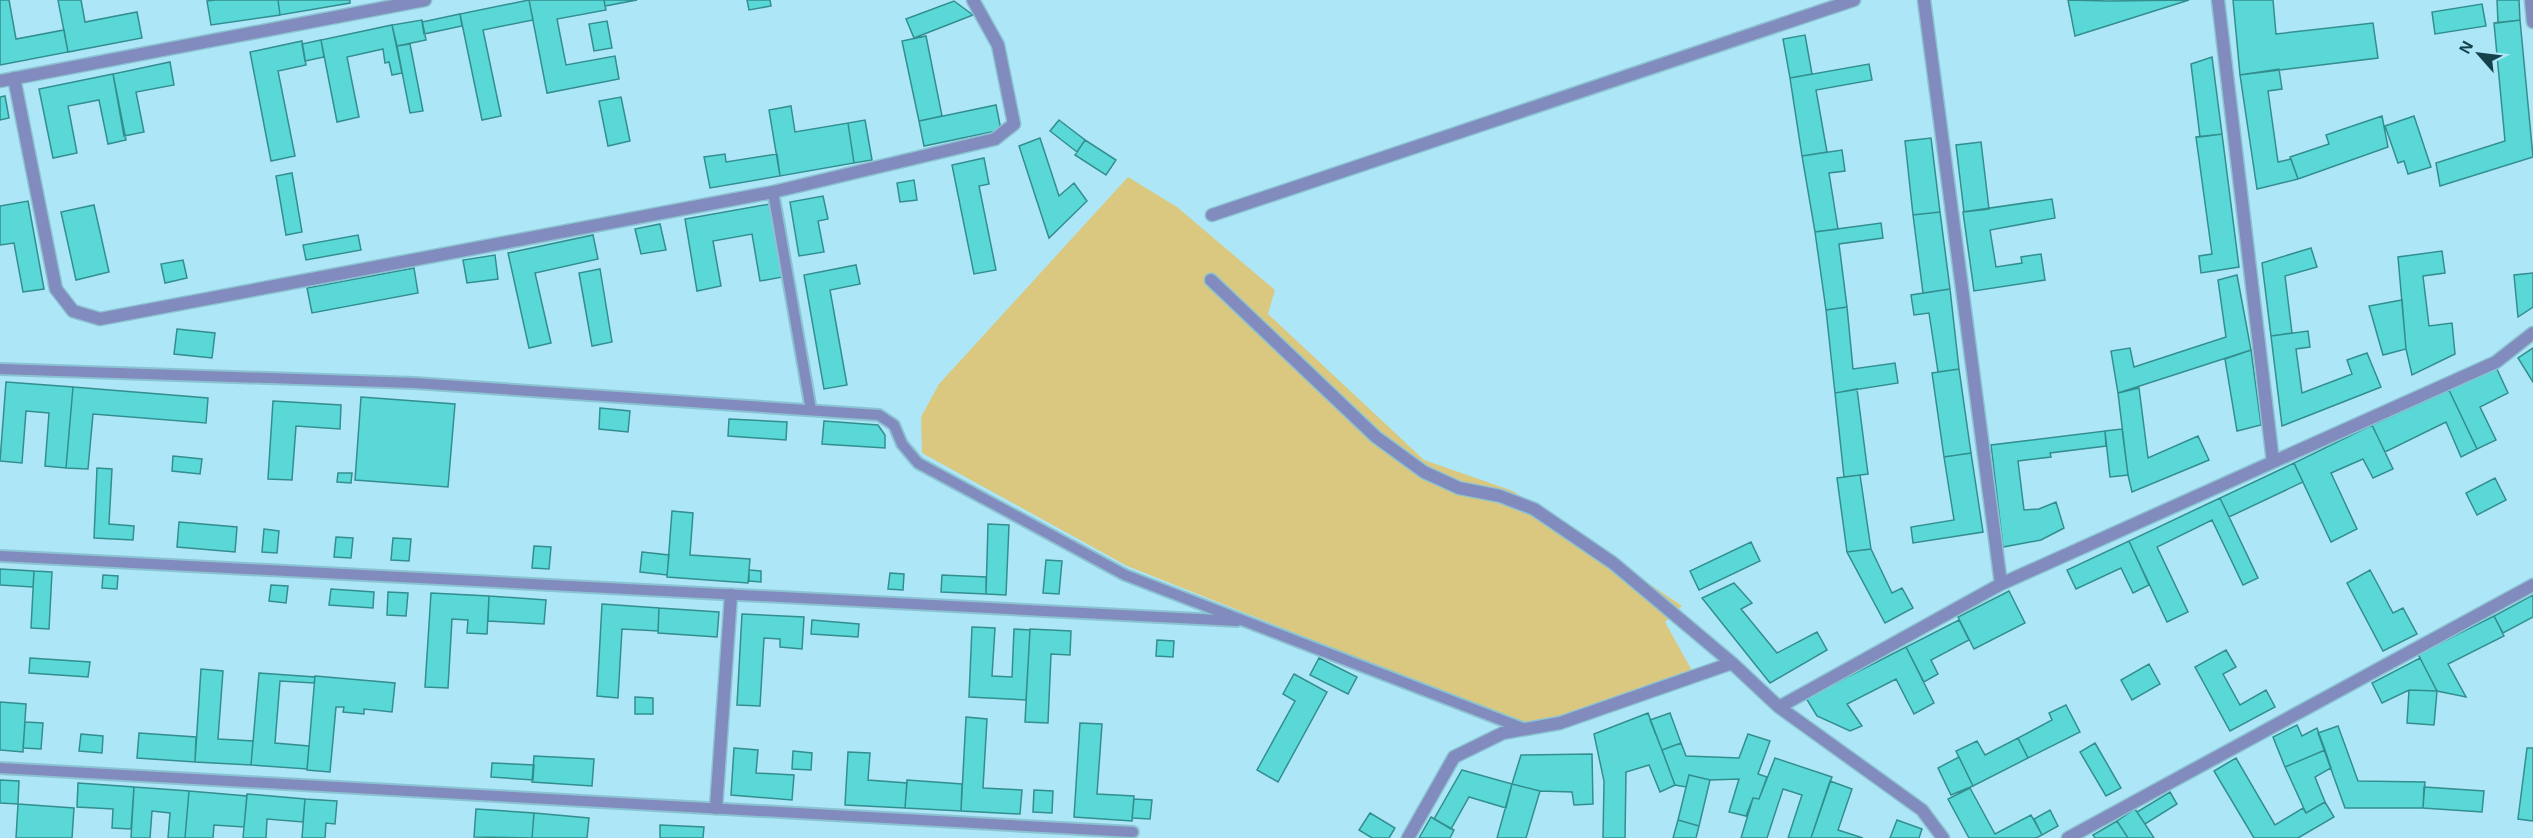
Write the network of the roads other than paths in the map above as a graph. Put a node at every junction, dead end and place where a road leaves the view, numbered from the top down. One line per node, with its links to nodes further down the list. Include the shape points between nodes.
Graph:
1 (425, 0): 8 (street)
2 (973, 0): 10 (street, via 998,45 1014,124 995,139)
3 (1854, 0): 11 (street)
4 (1924, 0): 18 (street)
5 (2218, 0): 16 (street)
6 (2530, 0): 7 (street)
7 (2533, 22)
8 (14, 78): 9 (street); 10 (street, via 56,289 73,311 100,319)
9 (0, 81)
10 (773, 192): 15 (lane)
11 (1212, 215)
12 (1211, 280): 22 (street, via 1376,437 1424,472 1459,488 1500,496 1534,509 1613,563)
13 (2533, 333): 16 (street, via 2496,362)
14 (0, 369): 15 (lane, via 415,383)
15 (811, 410): 21 (lane, via 879,415 894,425 902,444 918,463 1125,575)
16 (2273, 462): 18 (street)
17 (0, 556): 20 (lane)
18 (2001, 584): 23 (street)
19 (2533, 585): 30 (street)
20 (731, 595): 21 (lane); 26 (street)
21 (1249, 622): 24 (lane)
22 (1732, 663): 23 (street); 24 (street, via 1560,723)
23 (1779, 707): 29 (street, via 1922,810)
24 (1525, 729): 28 (street, via 1503,733 1454,757)
25 (0, 768): 26 (lane)
26 (716, 808): 27 (lane)
27 (1133, 832)
28 (1408, 838)
29 (1943, 838)
30 (2068, 838)

